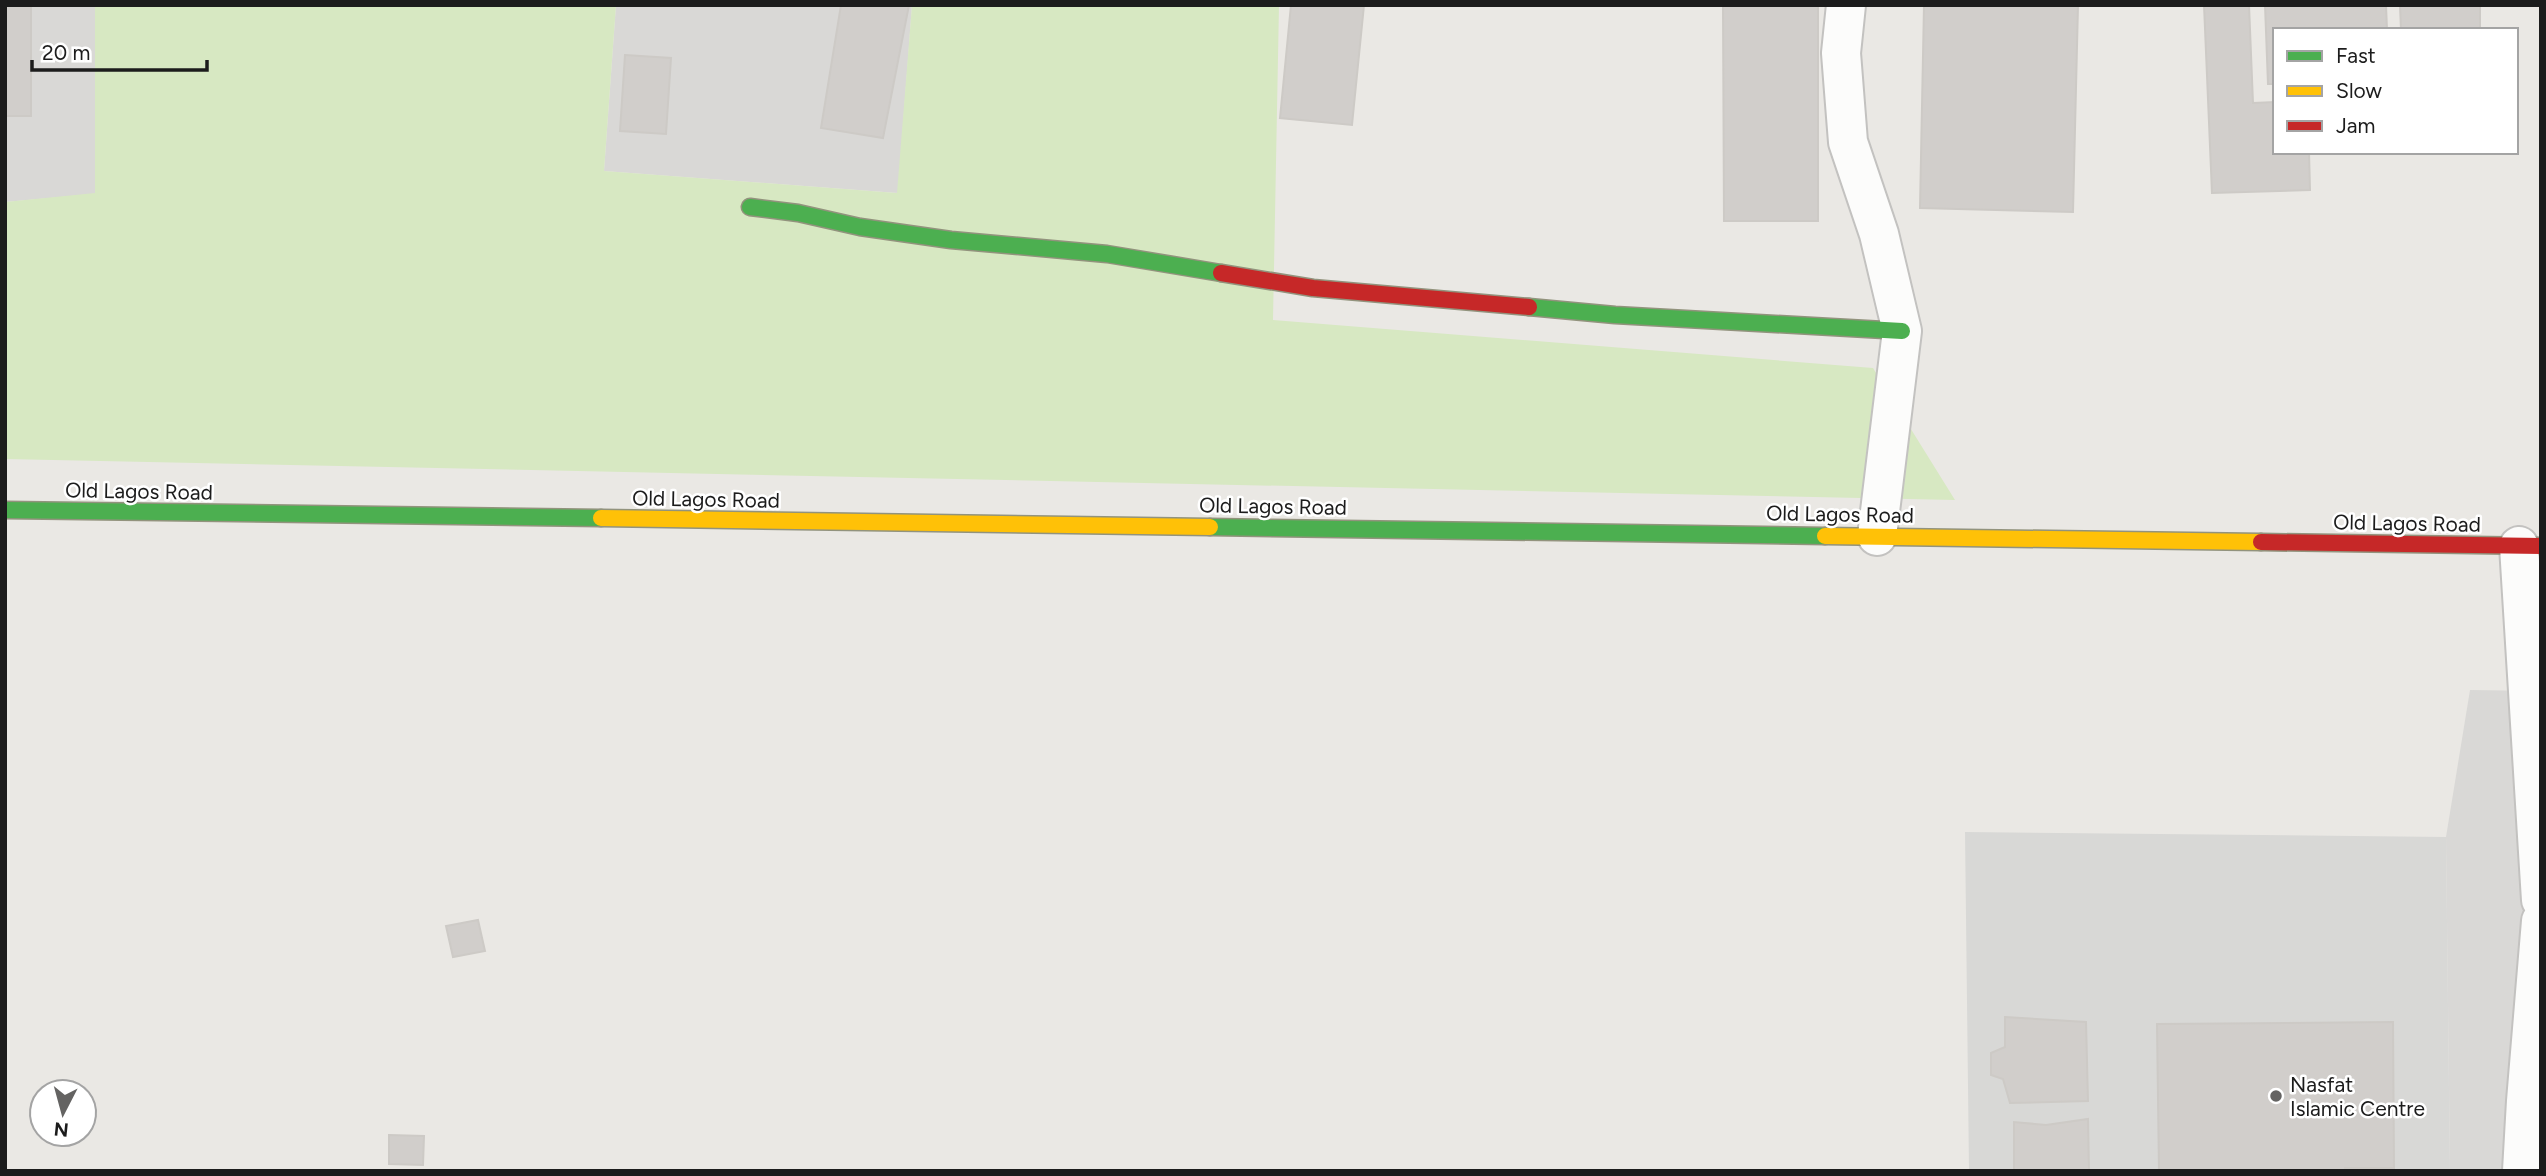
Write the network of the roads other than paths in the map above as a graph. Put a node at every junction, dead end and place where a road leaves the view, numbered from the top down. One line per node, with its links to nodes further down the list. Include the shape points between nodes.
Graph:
1 (1846, 5): 3 (street, via 1841,53 1848,142 1879,234)
2 (750, 207): 3 (main road, via 951,240 1107,254 1313,288 1615,315)
3 (1902, 331): 5 (street)
4 (5, 510): 5 (main road, Old Lagos Road)
5 (1877, 536): 6 (main road, Old Lagos Road)
6 (2530, 546): 7 (street)
7 (2541, 900)
8 (2541, 921): 9 (street)
9 (2522, 1171)

